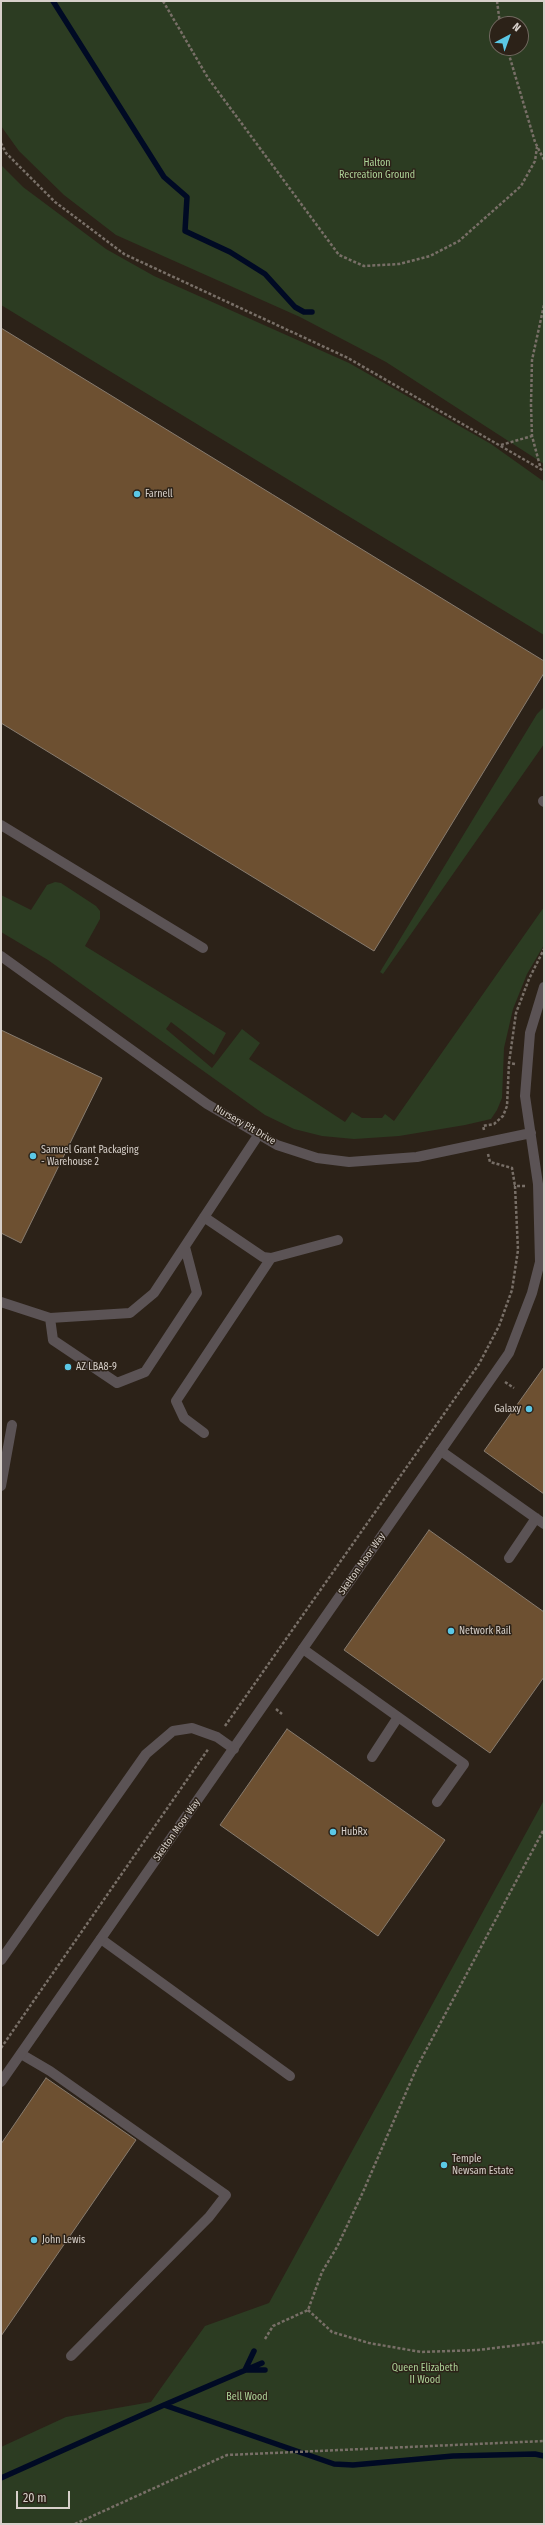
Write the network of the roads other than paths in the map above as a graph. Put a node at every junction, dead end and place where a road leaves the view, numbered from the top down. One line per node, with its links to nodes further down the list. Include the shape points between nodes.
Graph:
1 (1, 825): 2 (street)
2 (203, 948)
3 (1, 956): 6 (street, Nursery Pit Drive, via 102,1026 207,1104)
4 (544, 987): 5 (street, Skelton Moor Way, via 530,1033 526,1065 525,1096)
5 (531, 1132): 6 (street, Nursery Pit Drive, via 417,1157 348,1162 317,1158 277,1145); 11 (street, Skelton Moor Way, via 538,1184)
6 (259, 1134): 7 (street)
7 (204, 1217): 9 (street); 10 (street, via 263,1258)
8 (338, 1240): 10 (street)
9 (185, 1247): 13 (street, via 154,1293 130,1312); 13 (street, via 197,1293 145,1372 116,1383 53,1340)
10 (271, 1258): 15 (street, via 176,1401 184,1418)
11 (542, 1262): 16 (street, Skelton Moor Way, via 509,1353)
12 (1, 1302): 13 (street)
13 (50, 1318)
14 (12, 1425): 17 (street)
15 (204, 1433)
16 (441, 1451): 18 (street); 20 (street, Skelton Moor Way)
17 (1, 1486)
18 (540, 1521): 19 (street)
19 (509, 1558)
20 (303, 1649): 21 (street); 22 (street, Skelton Moor Way)
21 (398, 1717): 23 (street); 24 (street, via 464,1764)
22 (234, 1749): 25 (street, Skelton Moor Way); 26 (street, via 217,1737 192,1728 172,1731 146,1754)
23 (372, 1757)
24 (437, 1802)
25 (101, 1939): 27 (street, Skelton Moor Way); 28 (street)
26 (1, 1960)
27 (21, 2054): 29 (street, Skelton Moor Way); 30 (street, via 56,2075 226,2195 209,2217)
28 (290, 2076)
29 (1, 2082)
30 (70, 2356)

